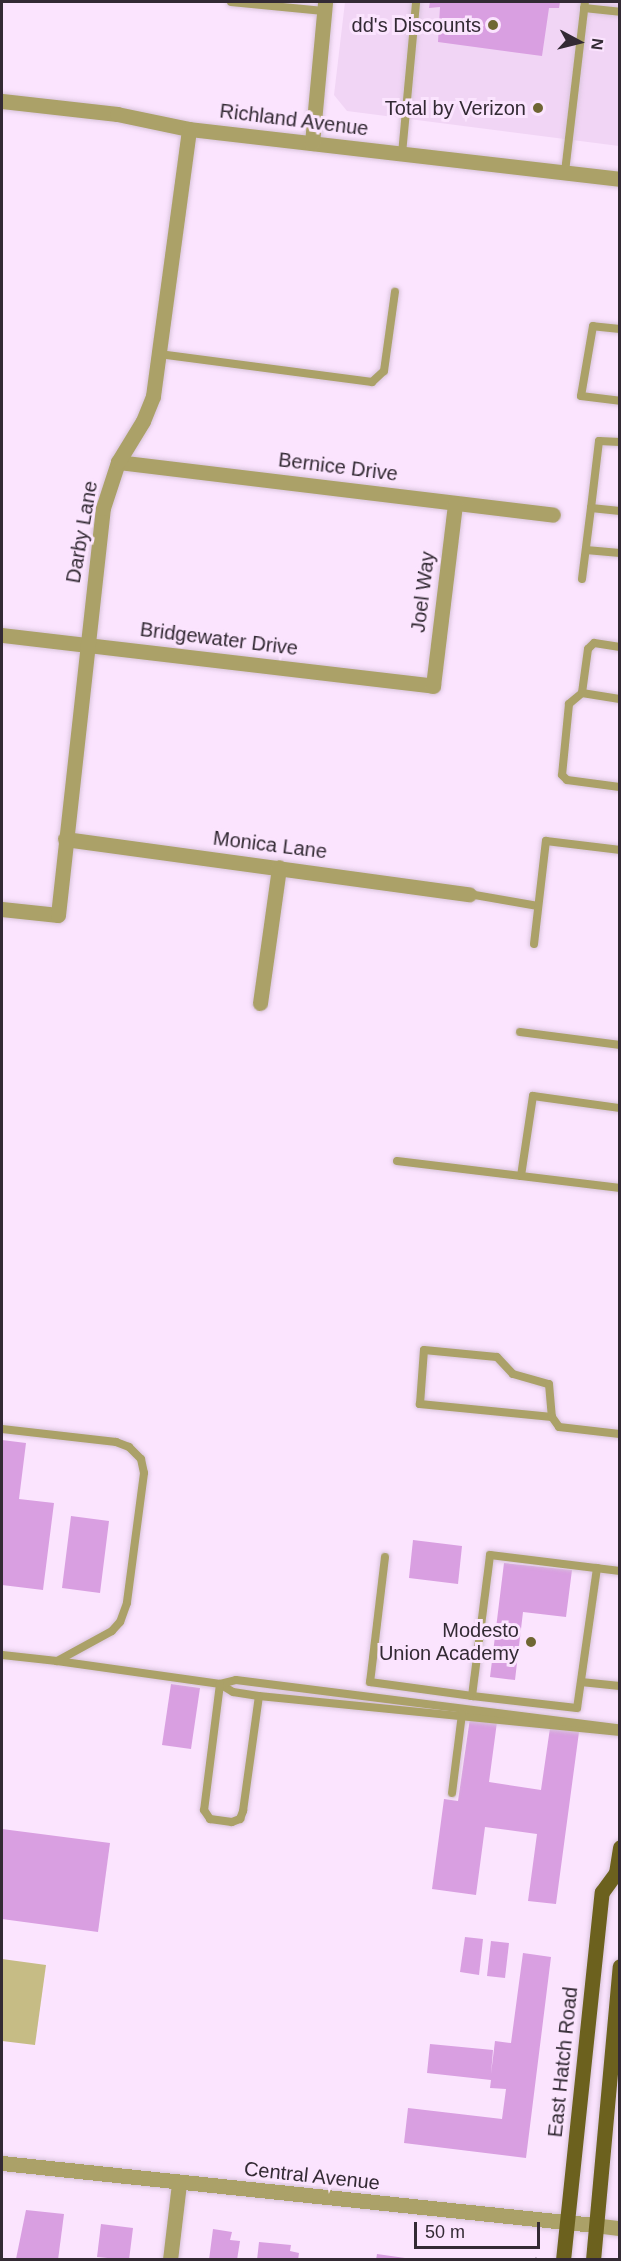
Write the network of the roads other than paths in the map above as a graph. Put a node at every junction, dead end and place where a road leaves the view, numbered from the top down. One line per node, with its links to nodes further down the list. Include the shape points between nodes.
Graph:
1 (231, 2): 4 (lane)
2 (416, 2): 9 (lane)
3 (585, 5): 5 (lane); 10 (lane)
4 (324, 6): 8 (street)
5 (620, 12)
6 (2, 101): 7 (street, Richland Avenue, via 117,114)
7 (189, 129): 8 (street, Richland Avenue); 14 (street, Darby Lane)
8 (312, 143): 9 (street, Richland Avenue)
9 (402, 154): 10 (street, Richland Avenue)
10 (565, 172): 11 (street, Richland Avenue)
11 (620, 179)
12 (394, 292): 14 (lane, via 384,370 372,382)
13 (620, 329): 15 (lane, via 593,326 581,396)
14 (159, 354): 17 (street, Darby Lane, via 153,396)
15 (620, 400)
16 (620, 442): 19 (lane, via 599,441)
17 (118, 462): 18 (street, Bernice Drive); 26 (street, Darby Lane, via 103,508)
18 (455, 503): 21 (street, Bernice Drive); 28 (street, Joel Way)
19 (591, 508): 20 (lane); 22 (lane)
20 (620, 511)
21 (553, 514)
22 (586, 550): 23 (lane); 24 (lane)
23 (620, 553)
24 (582, 579)
25 (2, 635): 26 (street, Bridgewater Drive)
26 (86, 645): 28 (street, Bridgewater Drive); 32 (street, Darby Lane)
27 (620, 647): 29 (lane, via 594,643 588,649)
28 (433, 686)
29 (582, 693): 30 (lane); 31 (lane, via 570,704 562,775 567,780)
30 (620, 699)
31 (620, 787)
32 (65, 839): 34 (street, Monica Lane); 37 (street, Darby Lane, via 58,915)
33 (620, 850): 36 (lane, via 546,841)
34 (279, 867): 35 (street, Monica Lane); 39 (street)
35 (469, 894): 36 (lane)
36 (538, 906): 38 (lane)
37 (2, 909)
38 (534, 944)
39 (260, 1004)
40 (520, 1032): 41 (lane)
41 (620, 1045)
42 (620, 1108): 44 (lane, via 533,1096)
43 (397, 1161): 44 (lane)
44 (521, 1176): 45 (lane)
45 (620, 1188)
46 (552, 1417): 46 (lane, via 420,1404 424,1350 497,1357 513,1374 549,1384); 48 (lane, via 560,1427)
47 (2, 1428): 53 (lane, via 116,1442 129,1447 141,1459 144,1473 127,1603 120,1622 112,1631)
48 (620, 1434)
49 (385, 1557): 58 (lane, via 370,1682)
50 (597, 1568): 51 (lane); 54 (lane); 58 (lane, via 490,1555)
51 (620, 1571)
52 (2, 1655): 53 (lane)
53 (57, 1661): 55 (lane)
54 (581, 1682): 56 (lane); 58 (lane, via 577,1708)
55 (220, 1684): 57 (lane, via 233,1692); 57 (lane, via 204,1810 210,1819 240,1820); 59 (lane, via 236,1680)
56 (620, 1686)
57 (259, 1696): 60 (lane)
58 (472, 1696)
59 (462, 1707): 60 (lane); 61 (lane)
60 (461, 1718): 61 (lane); 62 (lane)
61 (620, 1730)
62 (452, 1793)
63 (620, 1847): 64 (main road, East Hatch Road)
64 (618, 1876): 68 (main road, East Hatch Road, via 602,1893)
65 (620, 1966): 69 (main road)
66 (2, 2163): 67 (street, Central Avenue)
67 (179, 2183): 68 (street, Central Avenue); 71 (street)
68 (567, 2222): 69 (street, Central Avenue); 72 (main road, East Hatch Road)
69 (594, 2225): 70 (street, Central Avenue); 73 (main road)
70 (620, 2228)
71 (170, 2259)
72 (563, 2259)
73 (592, 2259)

